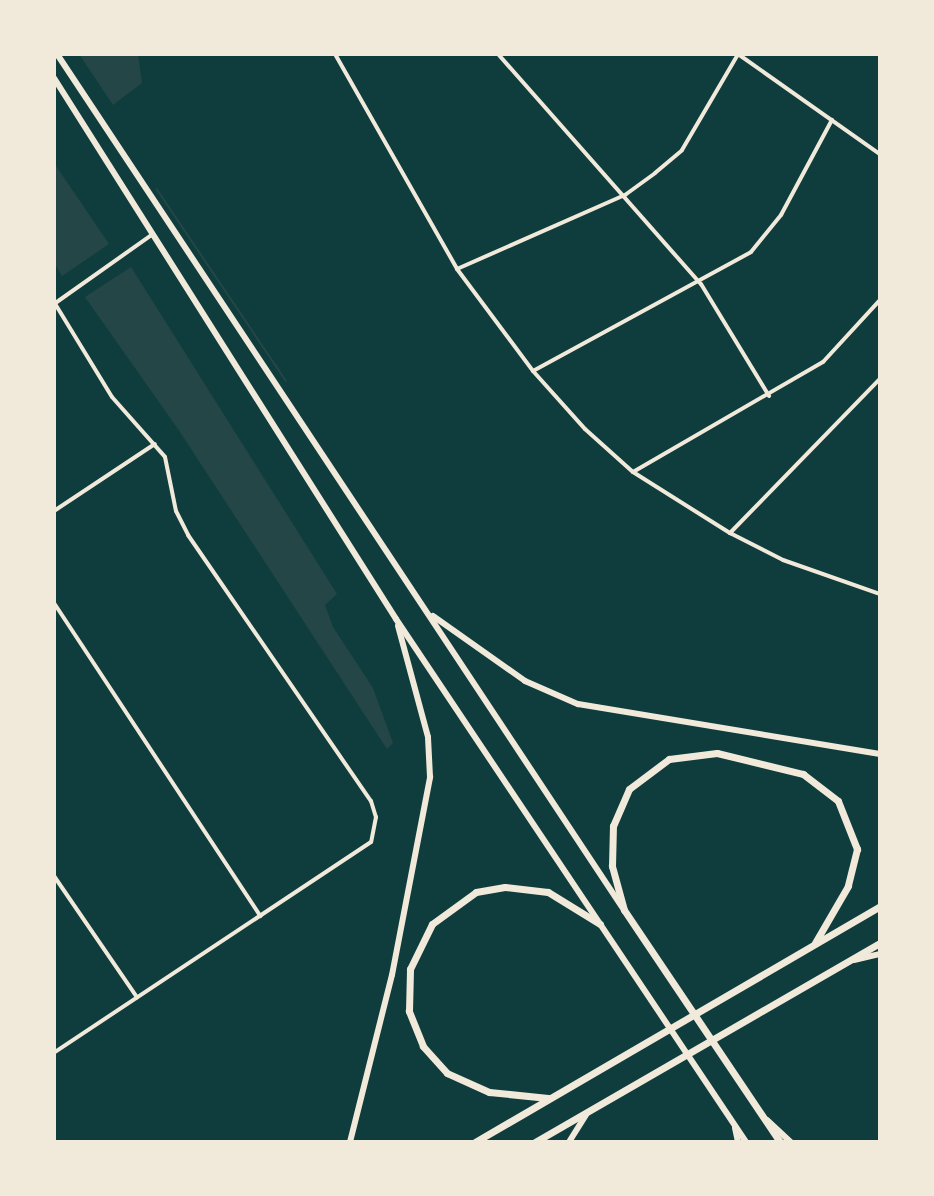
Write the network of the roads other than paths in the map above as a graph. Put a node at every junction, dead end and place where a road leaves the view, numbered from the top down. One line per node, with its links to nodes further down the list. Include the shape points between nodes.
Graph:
1 (57, 54): 23 (main road)
2 (335, 54): 10 (street)
3 (498, 54): 8 (street)
4 (738, 54): 6 (street); 8 (street, via 682,150)
5 (54, 78): 9 (main road)
6 (832, 120): 7 (street); 11 (street, via 766,234 751,252)
7 (880, 154)
8 (625, 195): 10 (street); 11 (street)
9 (154, 233): 13 (street); 24 (main road)
10 (457, 269): 14 (street)
11 (701, 284): 14 (street); 16 (street)
12 (880, 300): 16 (street, via 823,362)
13 (54, 303): 17 (street, via 112,397)
14 (533, 371): 18 (street)
15 (880, 379): 20 (street)
16 (769, 396): 18 (street)
17 (155, 444): 19 (street); 30 (street, via 169,464 176,511 188,535 371,801 376,817 371,842)
18 (633, 472): 20 (street)
19 (54, 511)
20 (730, 533): 21 (street, via 783,560)
21 (880, 594)
22 (54, 603): 30 (street)
23 (427, 611): 25 (main road, via 513,674 578,704); 29 (main road)
24 (396, 619): 31 (main road); 42 (main road, via 428,737 430,777 392,975)
25 (880, 754)
26 (54, 876): 27 (street)
27 (56, 885): 36 (street)
28 (880, 906): 32 (main road)
29 (624, 910): 32 (main road, via 612,866 613,826 629,789 669,759 717,753 803,774 838,801 857,849 848,886); 39 (main road)
30 (260, 916): 36 (street)
31 (600, 924): 38 (main road, via 548,892 505,887 476,892 432,924 410,969 409,1011 423,1046 447,1073 466,1086 489,1092); 41 (main road)
32 (815, 943): 38 (main road)
33 (880, 943): 35 (main road)
34 (880, 954): 35 (main road)
35 (850, 960): 40 (main road)
36 (137, 997): 37 (street)
37 (54, 1053)
38 (548, 1098): 43 (main road)
39 (761, 1114): 48 (main road); 49 (main road)
40 (586, 1115): 44 (main road); 45 (main road)
41 (734, 1124): 46 (main road); 47 (main road)
42 (350, 1142)
43 (475, 1142)
44 (535, 1142)
45 (569, 1142)
46 (738, 1142)
47 (746, 1142)
48 (780, 1142)
49 (791, 1142)

